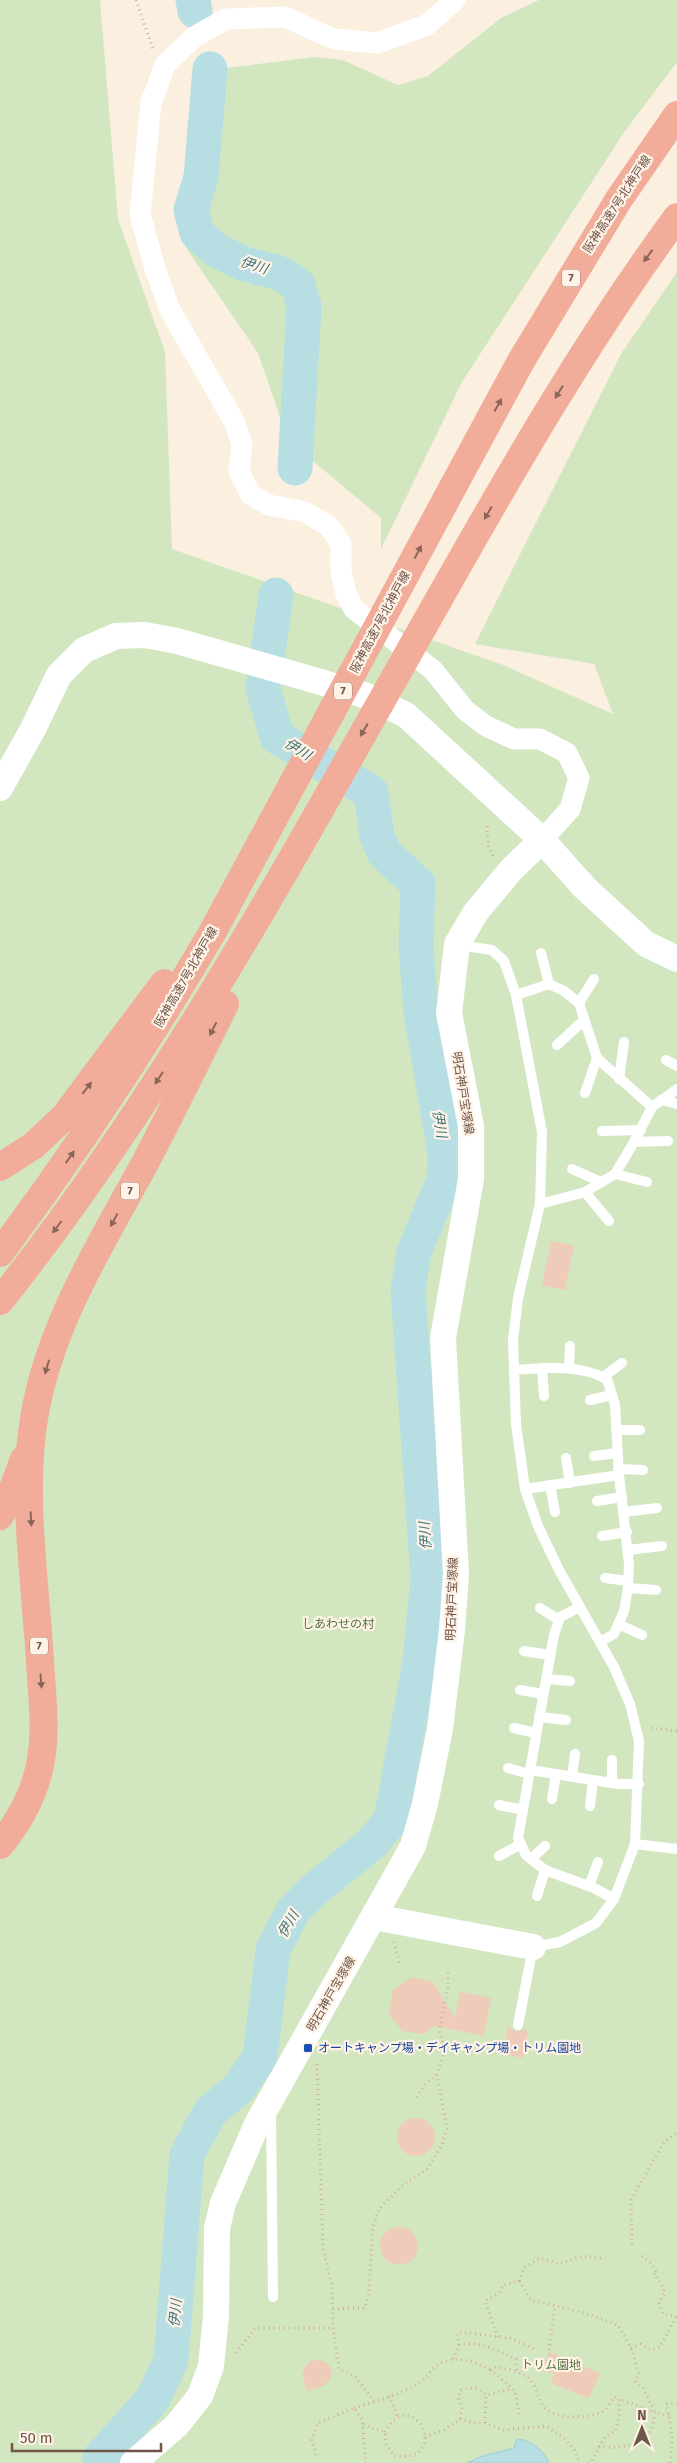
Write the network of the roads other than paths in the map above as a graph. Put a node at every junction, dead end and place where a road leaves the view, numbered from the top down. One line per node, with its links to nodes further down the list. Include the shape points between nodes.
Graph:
1 (455, 0): 5 (street, via 427,25 377,44 334,39 285,16 226,20 194,37 165,64 152,103 140,214 170,310 235,423 242,444 240,471 250,494 268,504 305,512 329,526 341,544 341,571 346,594 354,609 433,670 472,715 486,726 514,739 540,739 567,753 579,778 570,809)
2 (677, 114): 6 (highway, 阪神高速7号北神戸線 / 7, one-way to 2, via 326,722 521,362 585,254)
3 (677, 217): 8 (highway, 7, one-way to 8, via 616,303 512,471 316,815)
4 (0, 788): 5 (street, via 59,675 84,650 116,636 145,635 240,658 364,695 406,715)
5 (542, 840): 7 (street, 明石神戸宝塚線, via 476,912); 10 (street, via 585,888 646,944)
6 (207, 930): 31 (highway, 7, one-way to 6, via 33,1146 64,1117); 39 (highway, 阪神高速7号北神戸線 / 7, one-way to 6, via 106,1106 169,1007)
7 (457, 944): 13 (lane, via 492,950 504,961); 115 (street, 明石神戸宝塚線, via 449,1013 471,1126 471,1179 443,1338 456,1574 452,1630 440,1730 426,1804)
8 (245, 950): 40 (highway, 7, one-way to 40, via 133,1120); 52 (highway, 7, one-way to 52, via 159,1136 72,1302 44,1378)
9 (541, 953): 12 (lane)
10 (677, 959)
11 (594, 979): 14 (lane)
12 (549, 984): 13 (lane); 14 (lane)
13 (516, 994): 37 (lane, via 542,1132)
14 (579, 1003): 15 (lane)
15 (583, 1021): 17 (lane); 18 (lane)
16 (624, 1042): 21 (lane)
17 (557, 1046)
18 (597, 1058): 21 (lane); 23 (lane)
19 (666, 1060): 20 (lane)
20 (677, 1066)
21 (619, 1079): 26 (lane)
22 (677, 1089): 24 (lane)
23 (585, 1092)
24 (661, 1100): 25 (lane); 26 (lane)
25 (677, 1104)
26 (652, 1107): 27 (lane)
27 (640, 1130): 28 (lane); 30 (lane)
28 (602, 1131)
29 (668, 1141): 30 (lane)
30 (634, 1142): 33 (lane)
31 (0, 1167)
32 (572, 1170): 34 (lane)
33 (615, 1174): 34 (lane); 35 (lane)
34 (601, 1182): 36 (lane)
35 (647, 1182)
36 (585, 1192): 37 (lane); 38 (lane)
37 (540, 1204): 45 (lane, via 518,1298 513,1340)
38 (609, 1221)
39 (0, 1253)
40 (0, 1301)
41 (570, 1346): 44 (lane)
42 (622, 1364): 46 (lane)
43 (542, 1368): 44 (lane); 45 (lane); 48 (lane)
44 (569, 1368): 46 (lane)
45 (514, 1370): 60 (lane, via 516,1424)
46 (603, 1377): 47 (lane, via 607,1379)
47 (612, 1395): 49 (lane); 50 (lane)
48 (544, 1396)
49 (590, 1400)
50 (616, 1430): 51 (lane); 53 (lane)
51 (640, 1430)
52 (31, 1436): 66 (highway, via 18,1478); 105 (highway, 7, one-way to 105, via 30,1502 43,1744 29,1800)
53 (617, 1453): 54 (lane); 57 (lane)
54 (594, 1456)
55 (566, 1458): 58 (lane)
56 (643, 1470): 57 (lane)
57 (618, 1472): 58 (lane); 61 (lane)
58 (570, 1482): 59 (lane)
59 (550, 1486): 60 (lane); 64 (lane)
60 (525, 1489): 74 (lane, via 554,1562)
61 (622, 1497): 62 (lane); 65 (lane)
62 (597, 1501)
63 (657, 1508): 65 (lane)
64 (555, 1512)
65 (624, 1512): 67 (lane)
66 (0, 1516)
67 (627, 1532): 68 (lane); 70 (lane)
68 (602, 1536)
69 (662, 1546): 70 (lane)
70 (628, 1550): 72 (lane)
71 (606, 1578): 72 (lane)
72 (628, 1584): 73 (lane); 77 (lane, via 624,1611)
73 (656, 1590)
74 (580, 1607): 76 (lane); 79 (lane)
75 (540, 1608): 76 (lane)
76 (559, 1620): 81 (lane)
77 (618, 1624): 78 (lane); 79 (lane, via 614,1634)
78 (642, 1635)
79 (600, 1642): 98 (lane, via 627,1696 639,1741)
80 (524, 1650): 81 (lane)
81 (550, 1655): 82 (lane)
82 (546, 1678): 83 (lane); 85 (lane)
83 (570, 1681)
84 (520, 1690): 85 (lane)
85 (543, 1694): 86 (lane)
86 (539, 1717): 87 (lane); 89 (lane)
87 (566, 1720)
88 (514, 1728): 89 (lane)
89 (536, 1733): 93 (lane)
90 (575, 1754): 95 (lane)
91 (612, 1760): 97 (lane)
92 (508, 1768): 93 (lane)
93 (529, 1772): 94 (lane); 102 (lane)
94 (556, 1774): 95 (lane); 99 (lane)
95 (572, 1777): 96 (lane)
96 (593, 1780): 97 (lane); 101 (lane)
97 (612, 1783): 98 (lane)
98 (639, 1784): 104 (lane)
99 (552, 1799)
100 (499, 1805): 102 (lane)
101 (590, 1806)
102 (523, 1810): 103 (lane, via 518,1838)
103 (521, 1844): 108 (lane); 109 (lane)
104 (635, 1844): 107 (lane); 114 (lane)
105 (0, 1845)
106 (545, 1846): 109 (lane)
107 (677, 1849)
108 (499, 1856)
109 (531, 1859): 111 (lane)
110 (598, 1862): 112 (lane)
111 (545, 1870): 112 (lane); 113 (lane)
112 (589, 1886): 114 (lane)
113 (537, 1896)
114 (614, 1899): 116 (lane, via 596,1924 560,1942)
115 (383, 1926): 116 (street); 118 (street, 明石神戸宝塚線)
116 (533, 1946): 117 (lane)
117 (518, 2025)
118 (271, 2099): 119 (lane); 120 (street, 明石神戸宝塚線, via 223,2203 217,2228 216,2316 211,2366 200,2396 177,2425)
119 (273, 2297)
120 (132, 2463)

